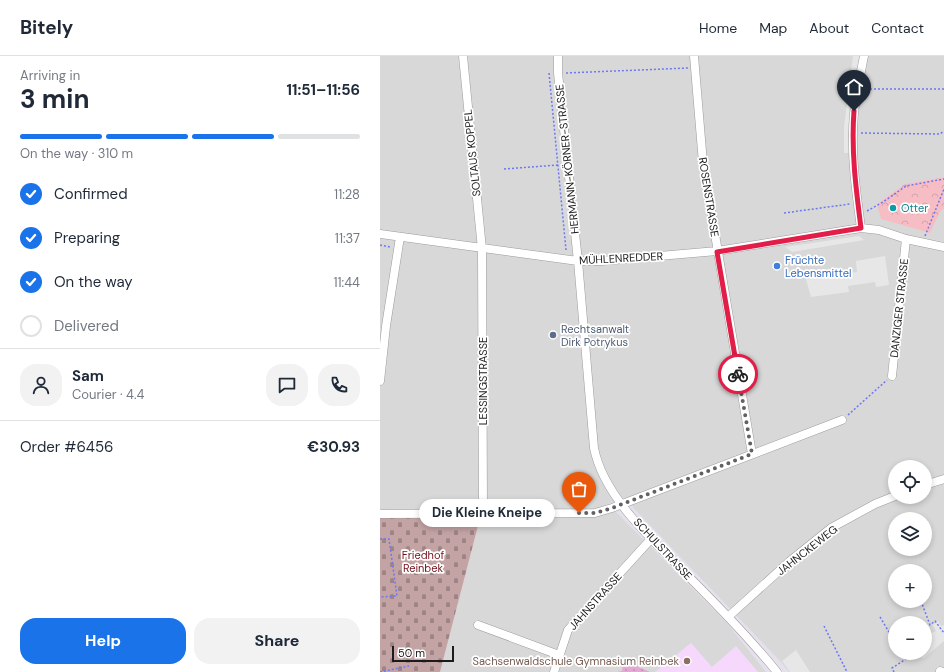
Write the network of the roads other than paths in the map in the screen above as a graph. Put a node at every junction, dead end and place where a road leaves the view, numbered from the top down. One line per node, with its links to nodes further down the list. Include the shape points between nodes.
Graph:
1 (463, 56): 10 (street, SOLTAUS KOPPEL)
2 (558, 56): 12 (street, HERMANN-KÖRNER-STRASSE)
3 (694, 56): 11 (street, ROSENSTRASSE, via 703,163)
4 (864, 56): 5 (street, via 853,132 854,170)
5 (861, 228): 8 (street, MÜHLENREDDER, via 879,230); 11 (street, MÜHLENREDDER)
6 (380, 234): 7 (street, MÜHLENREDDER)
7 (400, 237): 10 (street, MÜHLENREDDER); 14 (street)
8 (906, 239): 9 (street, MÜHLENREDDER); 13 (street, DANZIGER STRASSE)
9 (944, 247)
10 (482, 249): 12 (street, MÜHLENREDDER); 21 (street, LESSINGSTRASSE)
11 (717, 252): 12 (street, MÜHLENREDDER); 16 (street, ROSENSTRASSE)
12 (578, 262): 20 (street, SCHULSTRASSE, via 594,448 597,464)
13 (892, 376)
14 (380, 381)
15 (842, 420): 16 (street)
16 (752, 454): 20 (street)
17 (944, 479): 18 (street)
18 (932, 483)
19 (888, 499): 24 (street, JAHNCKEWEG, via 831,528)
20 (622, 504): 21 (street, via 590,513); 23 (street, SCHULSTRASSE)
21 (483, 513): 22 (street)
22 (380, 514)
23 (651, 539): 24 (street, SCHULSTRASSE); 26 (street, JAHNSTRASSE, via 568,630)
24 (728, 617): 28 (street, SCHULSTRASSE)
25 (478, 625): 26 (street)
26 (559, 655): 27 (street, JAHNSTRASSE)
27 (554, 672)
28 (778, 672)

